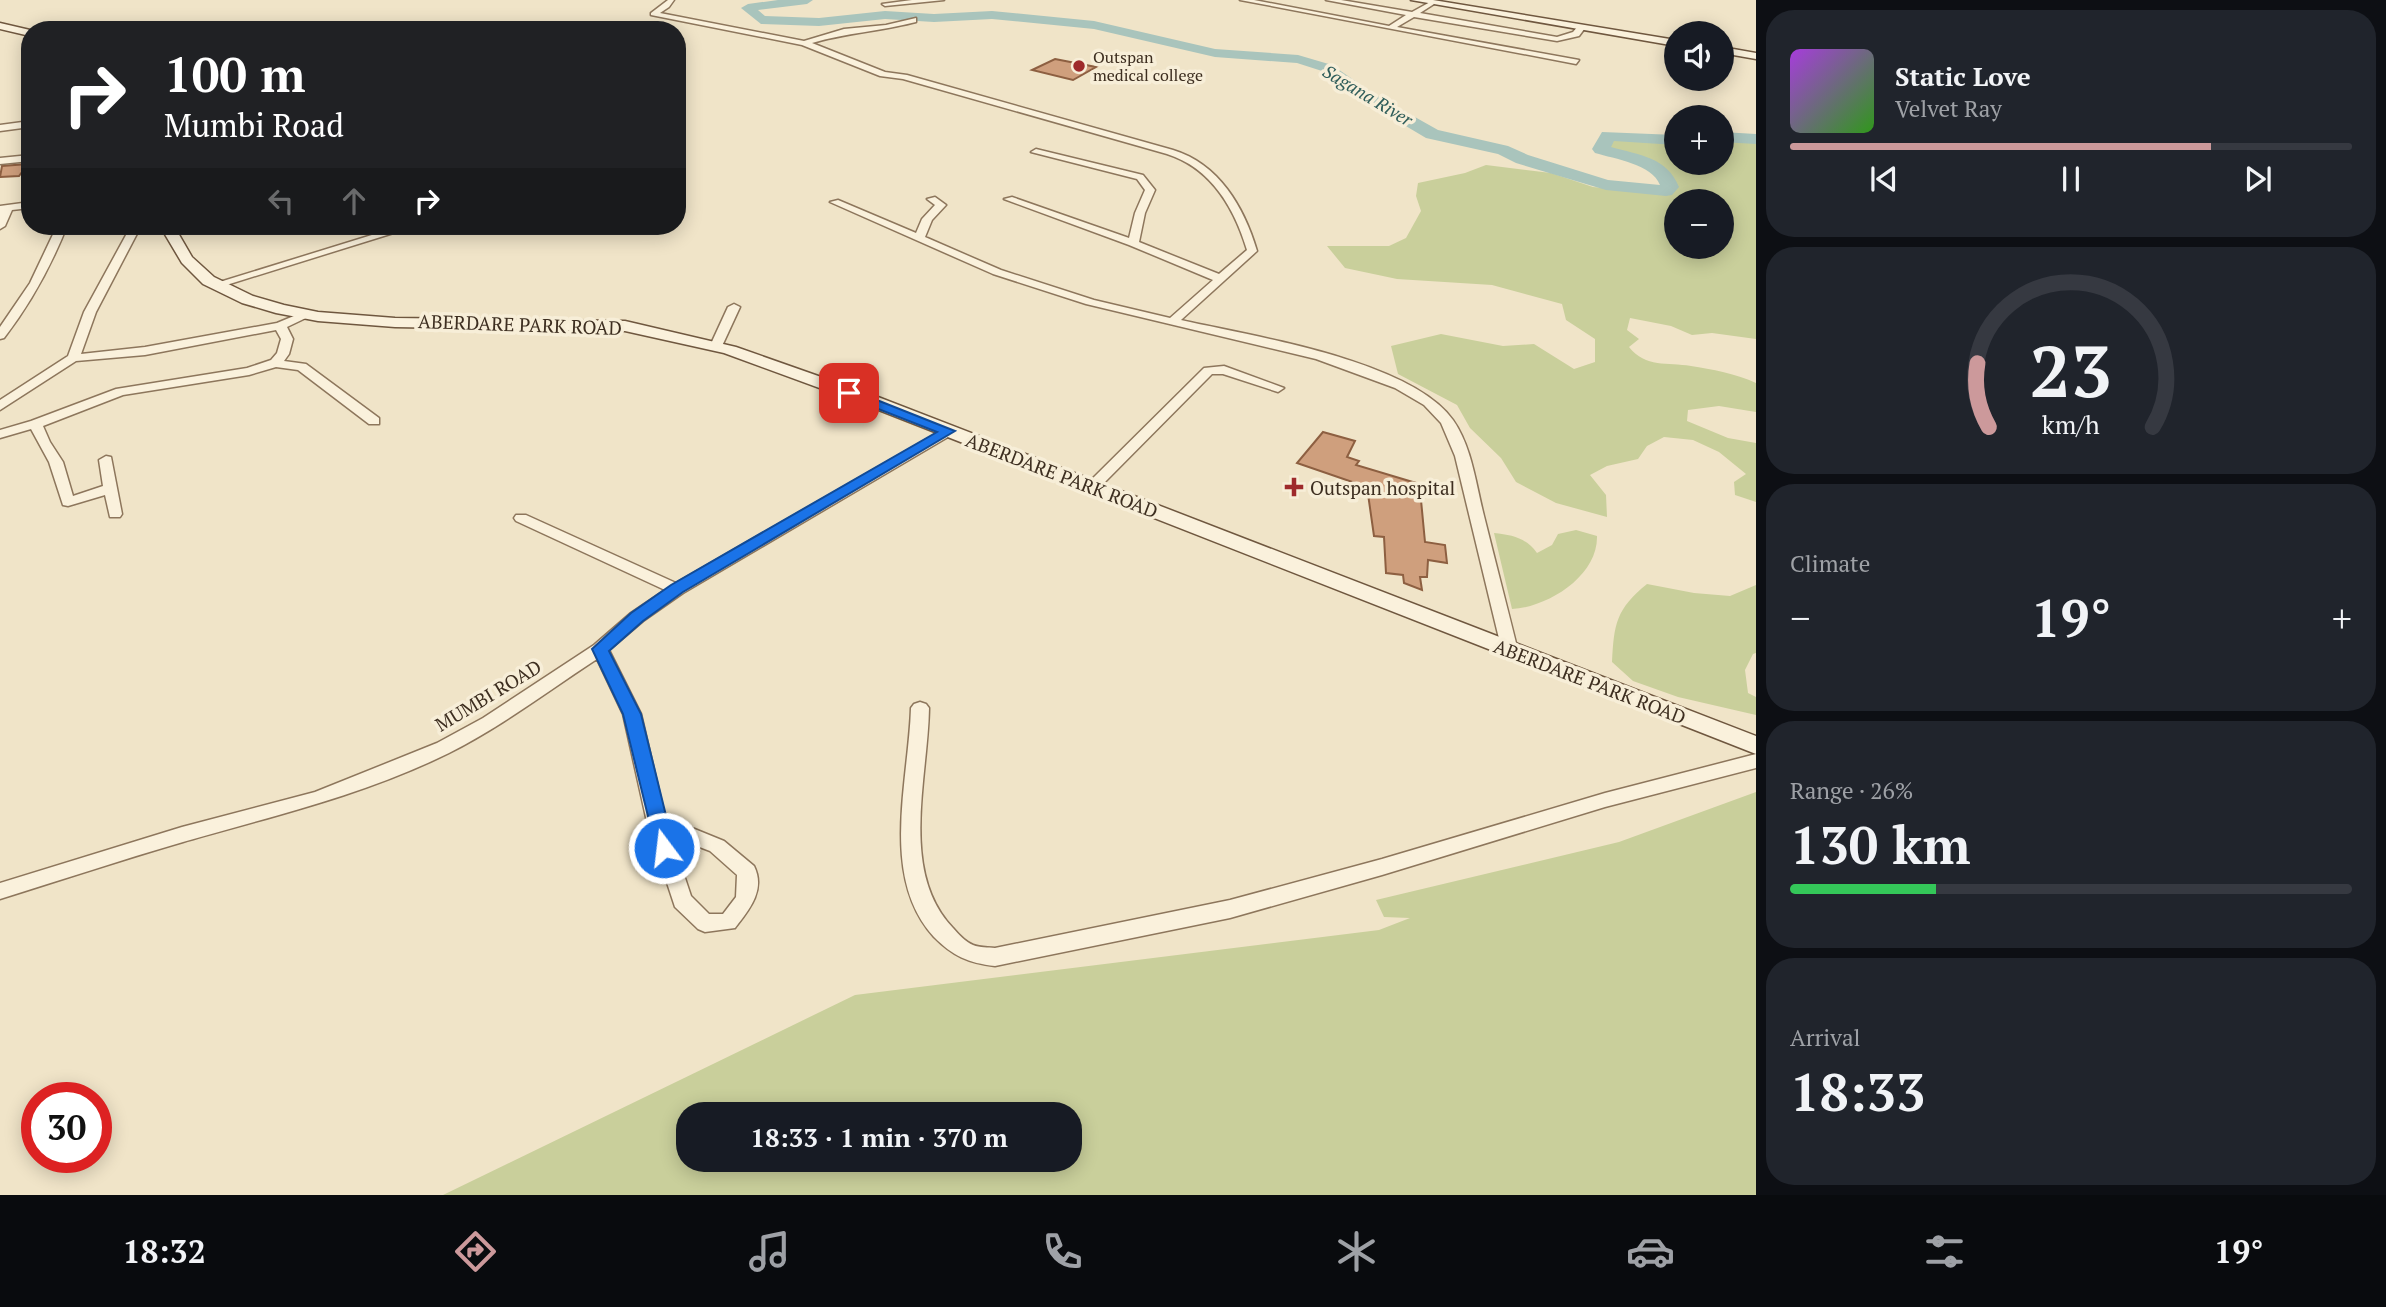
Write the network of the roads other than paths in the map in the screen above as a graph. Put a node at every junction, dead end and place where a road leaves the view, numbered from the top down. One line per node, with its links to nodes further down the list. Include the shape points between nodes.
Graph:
1 (671, 0): 15 (street, via 653,14)
2 (941, 0): 7 (street)
3 (1244, 0): 11 (street)
4 (1329, 0): 8 (street)
5 (1416, 0): 6 (street)
6 (1432, 3): 8 (street); 13 (street)
7 (885, 4)
8 (1414, 13): 11 (street); 13 (street, via 1557,39)
9 (913, 20): 15 (street)
10 (0, 26): 12 (street)
11 (1390, 28): 18 (street)
12 (21, 31)
13 (1580, 36): 14 (street)
14 (1664, 42)
15 (804, 43): 35 (street, via 883,74 1093,129 1195,162 1225,194 1252,251)
16 (1734, 52): 17 (street)
17 (1756, 56)
18 (1576, 62)
19 (21, 125): 20 (street)
20 (0, 128)
21 (1036, 152): 34 (street, via 1140,177 1150,190)
22 (21, 159): 23 (street)
23 (0, 161)
24 (932, 199): 33 (street, via 941,205 927,219)
25 (1009, 199): 34 (street)
26 (835, 202): 33 (street)
27 (4, 208): 28 (street)
28 (0, 226)
29 (59, 235): 41 (street, via 29,294)
30 (131, 235): 43 (street, via 90,312)
31 (171, 235): 36 (street, ABERDARE PARK ROAD, via 178,250)
32 (381, 235): 36 (street)
33 (919, 239): 39 (street, via 1040,287)
34 (1133, 243): 35 (street)
35 (1221, 279): 39 (street)
36 (216, 285): 38 (street, ABERDARE PARK ROAD)
37 (734, 307): 42 (street)
38 (306, 314): 40 (street); 42 (street, ABERDARE PARK ROAD, via 625,326)
39 (1172, 322): 58 (street, via 1343,363 1392,380 1422,396 1446,418 1461,451)
40 (281, 326): 43 (street, via 145,351); 44 (street, via 287,339)
41 (0, 335)
42 (716, 346): 49 (street, ABERDARE PARK ROAD)
43 (73, 358): 46 (street)
44 (275, 363): 47 (street, via 302,367); 48 (street, via 120,392)
45 (1278, 388): 52 (street, via 1224,370 1208,371)
46 (0, 406)
47 (374, 421)
48 (36, 424): 50 (street); 53 (street, via 56,462 68,502)
49 (948, 431): 52 (street, ABERDARE PARK ROAD); 56 (street, MUMBI ROAD)
50 (0, 434)
51 (106, 460): 53 (street)
52 (1093, 486): 58 (street, ABERDARE PARK ROAD)
53 (109, 489): 54 (street)
54 (115, 514)
55 (521, 518): 56 (street)
56 (677, 589): 57 (street, MUMBI ROAD)
57 (600, 649): 62 (street, via 632,714); 63 (street, MUMBI ROAD, via 489,722 385,773 318,798)
58 (1510, 651): 60 (street, ABERDARE PARK ROAD)
59 (920, 708): 61 (street, via 912,859 917,896 941,933 969,953 995,957 1230,909)
60 (1756, 745)
61 (1756, 761)
62 (657, 822): 62 (street, via 682,901 705,923 729,922 746,899 747,872 717,846)
63 (0, 891)

